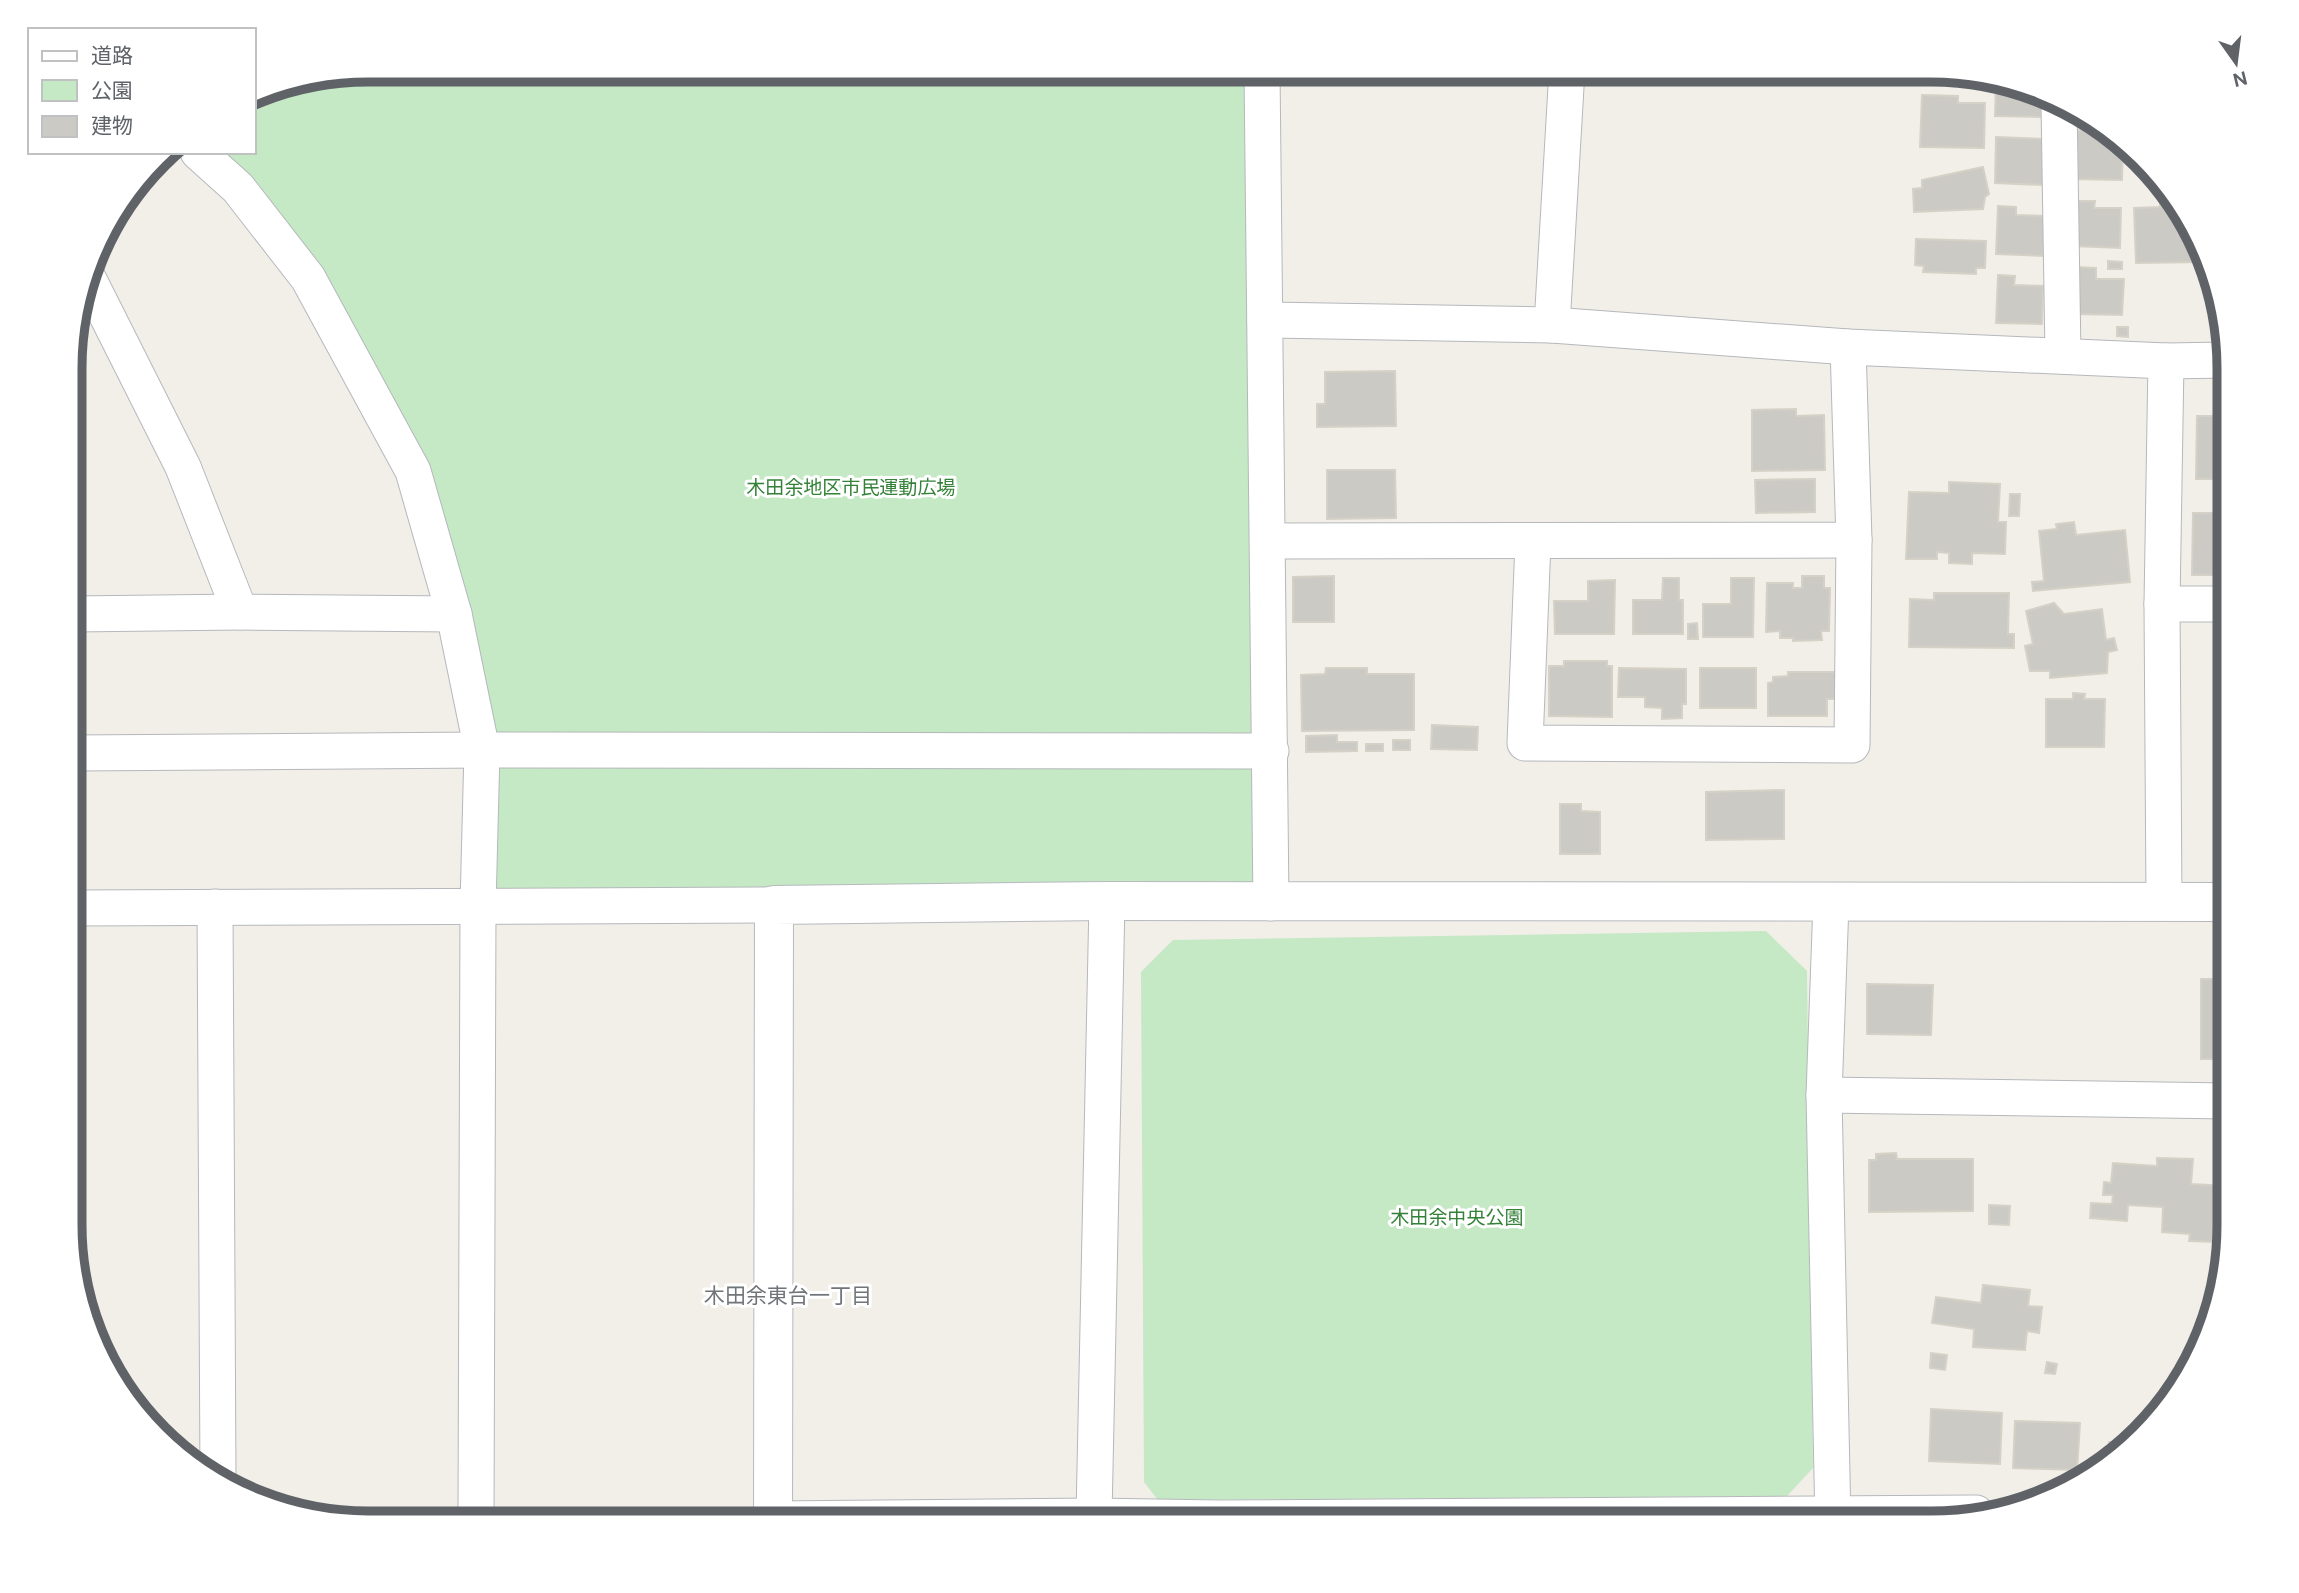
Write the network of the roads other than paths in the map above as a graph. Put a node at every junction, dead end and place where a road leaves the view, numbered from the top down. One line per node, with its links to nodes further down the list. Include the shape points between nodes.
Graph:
1 (1262, 82): 6 (street)
2 (1565, 82): 7 (street)
3 (2059, 113): 9 (street)
4 (200, 154): 19 (street, via 238,188 309,278 413,471)
5 (93, 289): 17 (street, via 183,467)
6 (1265, 320): 7 (street); 13 (street)
7 (1552, 325): 8 (street)
8 (1848, 347): 9 (street); 12 (street)
9 (2063, 356): 11 (street)
10 (2217, 360): 11 (street)
11 (2166, 361): 15 (street)
12 (1854, 540): 14 (street); 14 (street, via 1852,745 1525,743)
13 (1269, 541): 14 (street); 21 (street)
14 (1533, 542)
15 (2162, 604): 16 (street); 24 (street)
16 (2217, 604)
17 (240, 612): 18 (street); 19 (street)
18 (82, 614)
19 (454, 614): 20 (street)
20 (482, 750): 21 (street); 22 (street); 29 (street)
21 (1270, 751): 26 (street)
22 (82, 753)
23 (1107, 901): 26 (street); 28 (street); 37 (street)
24 (2164, 901): 25 (street); 27 (street)
25 (2217, 901)
26 (1271, 903): 27 (street)
27 (1831, 903): 32 (street)
28 (774, 905): 29 (street); 36 (street)
29 (478, 906): 30 (street); 35 (street)
30 (215, 907): 31 (street); 34 (street)
31 (82, 908)
32 (1824, 1095): 33 (street); 38 (street)
33 (2217, 1101)
34 (218, 1468)
35 (476, 1511)
36 (773, 1511)
37 (1094, 1511)
38 (1833, 1511)

